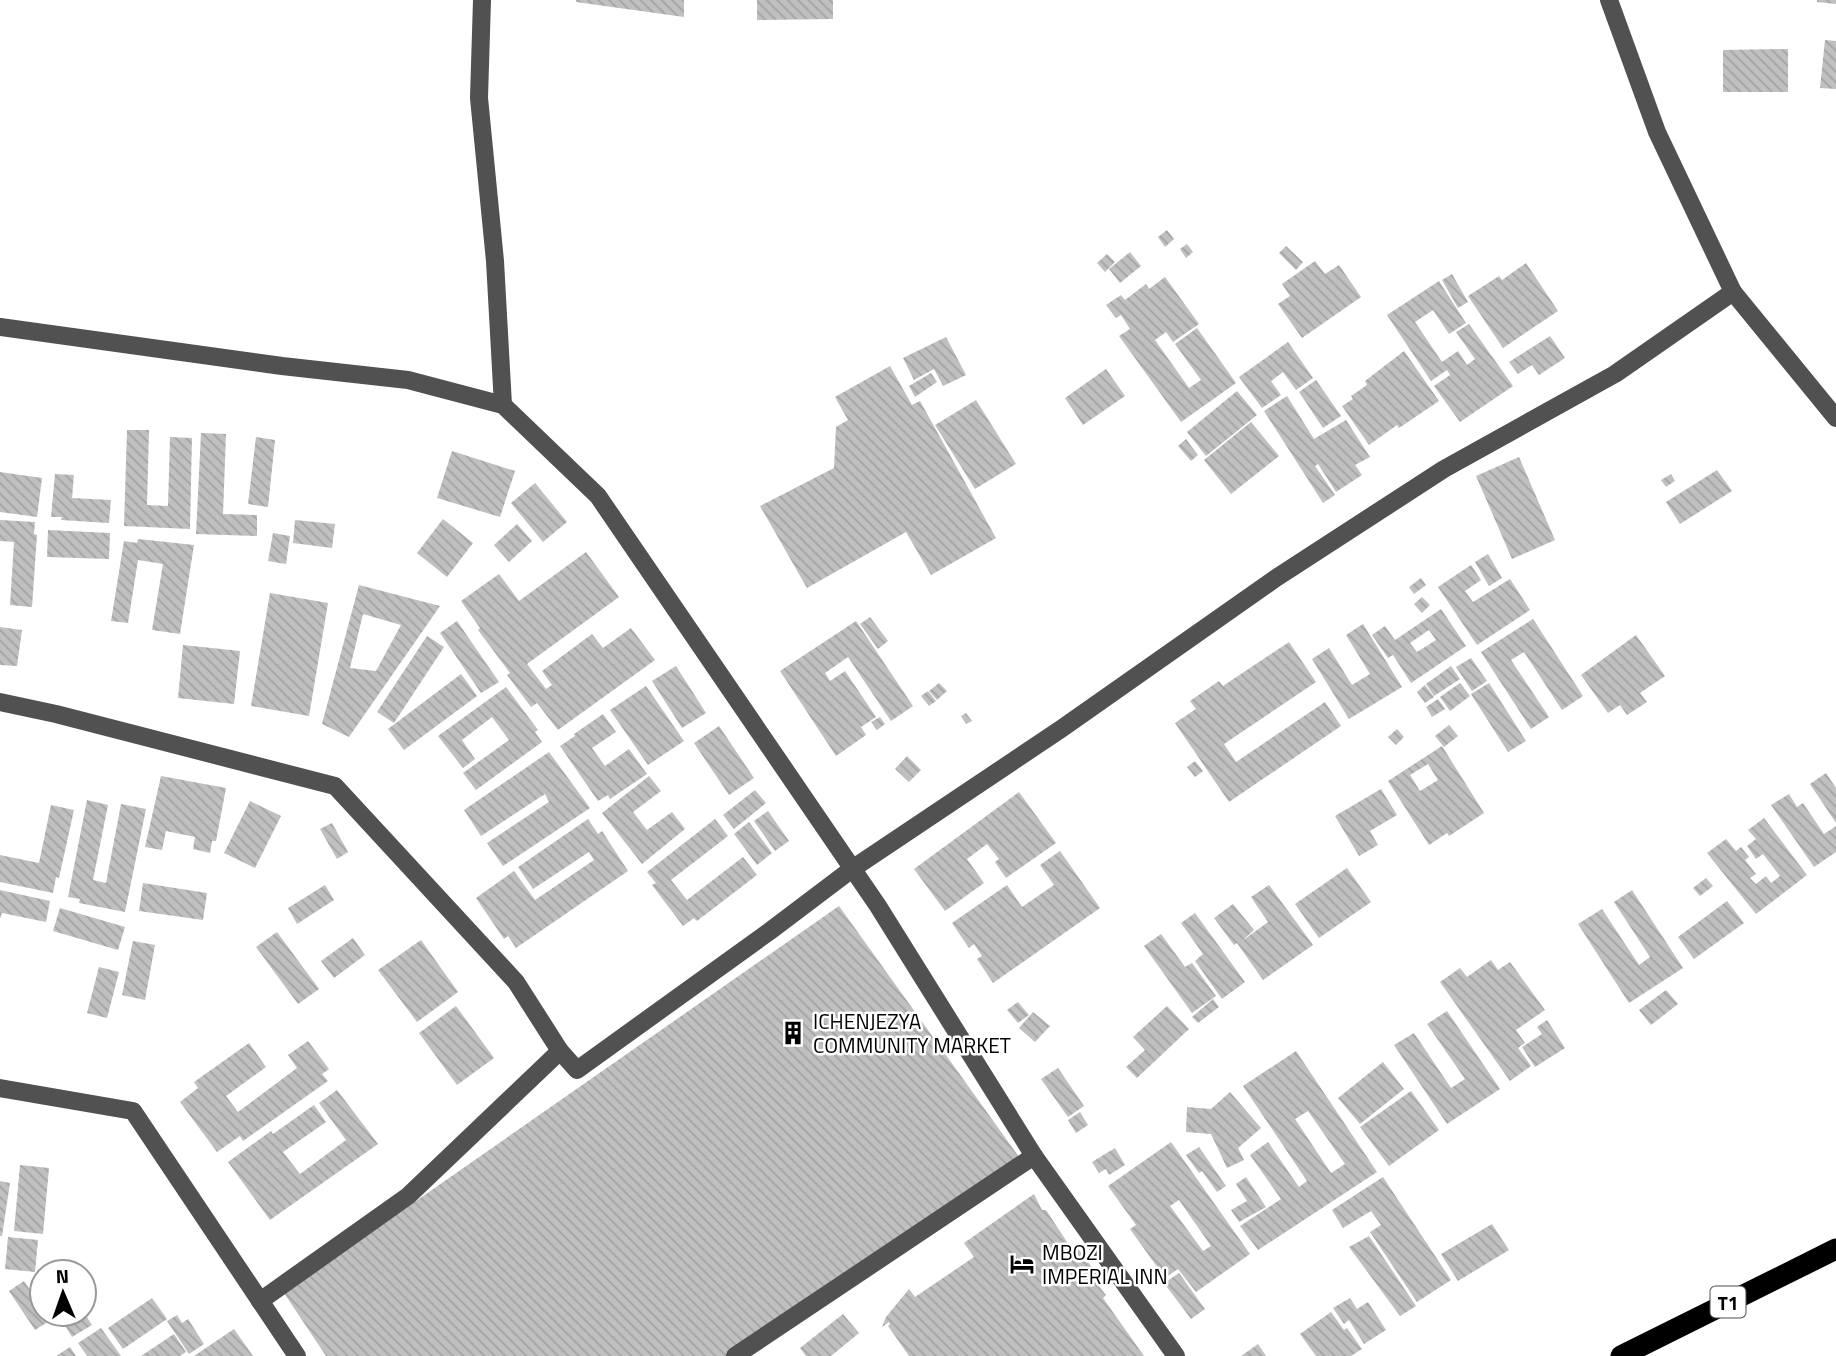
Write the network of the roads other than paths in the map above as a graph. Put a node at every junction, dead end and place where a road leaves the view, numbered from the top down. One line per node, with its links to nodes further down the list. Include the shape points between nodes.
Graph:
1 (482, 0): 5 (street, via 479,98)
2 (1609, 0): 3 (street, via 1657,132)
3 (1733, 292): 6 (street); 8 (street, via 1615,374 1444,469 1287,571)
4 (0, 327): 5 (street, via 408,380)
5 (503, 405): 8 (street, via 598,496)
6 (1836, 418)
7 (0, 702): 9 (street, via 335,786 516,982)
8 (852, 869): 9 (street, via 577,1070); 11 (street)
9 (560, 1051): 13 (street, via 408,1196)
10 (0, 1088): 13 (street, via 133,1111)
11 (1034, 1156): 15 (street); 16 (street)
12 (1836, 1249): 17 (highway, T1)
13 (260, 1301): 14 (street)
14 (297, 1356)
15 (735, 1356)
16 (1176, 1356)
17 (1621, 1356)

